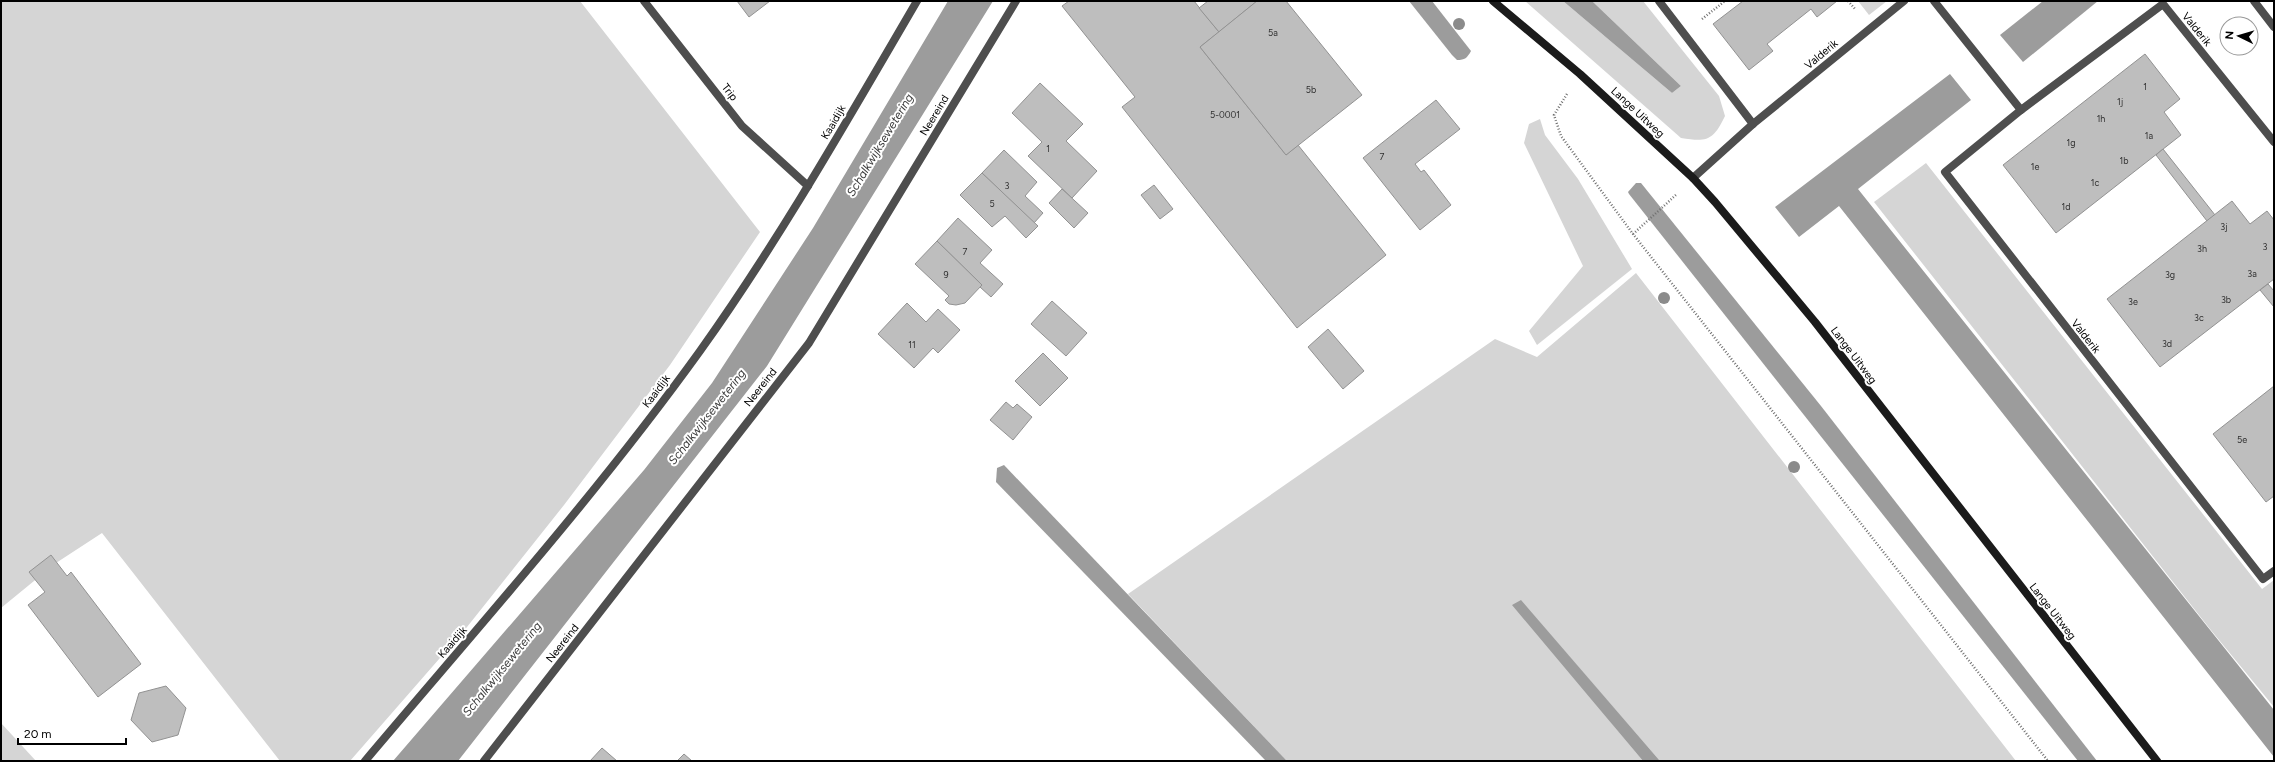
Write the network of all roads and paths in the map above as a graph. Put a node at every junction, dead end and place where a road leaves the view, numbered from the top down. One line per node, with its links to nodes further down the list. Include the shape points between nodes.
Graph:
1 (644, 1): 18 (street, Trip, via 742,126)
2 (917, 1): 18 (street, Kaaidijk)
3 (1016, 1): 23 (street, Neereind, via 809,343)
4 (1493, 1): 13 (street, Lange Uitweg)
5 (1659, 1): 12 (street)
6 (1725, 1): 12 (path)
7 (1904, 1): 15 (street, Valderik)
8 (1934, 1): 14 (street)
9 (2254, 1): 11 (street)
10 (2165, 2): 14 (street, Valderik); 16 (street, Valderik)
11 (2274, 27)
12 (1684, 33): 15 (street)
13 (1580, 74): 17 (street, Lange Uitweg); 20 (path, via 1554,115 1561,136)
14 (2021, 110): 21 (street, Valderik, via 1945,172 2263,579)
15 (1753, 124): 17 (street, Valderik)
16 (2274, 142)
17 (1693, 178): 25 (street, Lange Uitweg, via 1815,322)
18 (808, 186): 22 (street, Kaaidijk, via 701,350 629,445 537,559)
19 (1663, 205): 20 (path)
20 (1633, 234): 24 (path)
21 (2274, 571)
22 (365, 761)
23 (484, 761)
24 (2048, 761)
25 (2156, 761)

